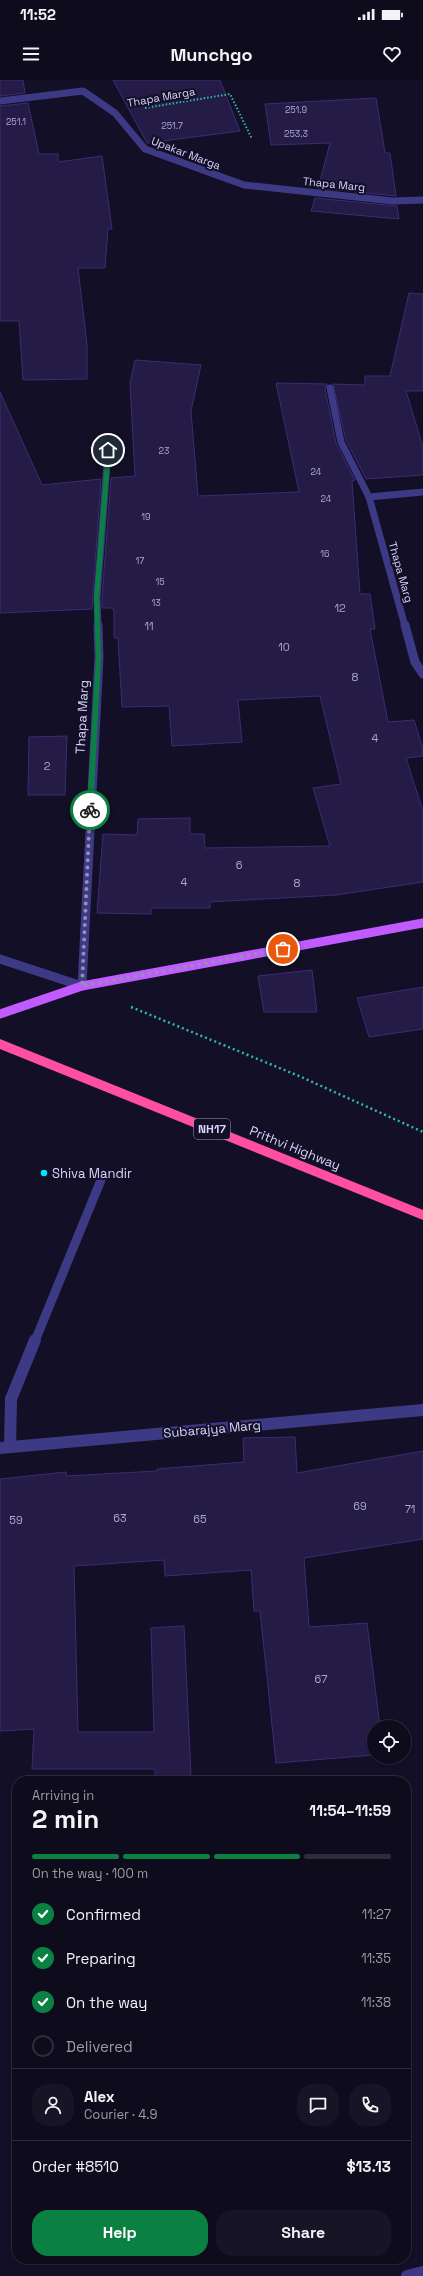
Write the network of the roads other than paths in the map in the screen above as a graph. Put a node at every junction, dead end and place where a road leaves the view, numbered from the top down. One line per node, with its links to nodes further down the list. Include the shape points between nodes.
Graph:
1 (0, 101): 2 (street, Upakar Marga, via 83,91 115,113 145,149)
2 (244, 185): 3 (street, Thapa Marg, via 393,201)
3 (423, 200)
4 (330, 388): 7 (street, Thapa Marg, via 341,442)
5 (108, 450): 11 (street, Thapa Marg, via 97,598 99,657)
6 (423, 492): 7 (street)
7 (369, 497): 8 (street, Thapa Marg, via 415,662)
8 (423, 674)
9 (423, 923): 11 (main road)
10 (0, 959): 11 (street)
11 (82, 986): 12 (main road)
12 (0, 1014)
13 (0, 1044): 15 (highway, Prithvi Highway / NH17)
14 (101, 1180): 17 (street, via 11,1399)
15 (423, 1215)
16 (423, 1410): 17 (street, Subarajya Marg)
17 (5, 1448)
18 (423, 2272): 19 (street)
19 (407, 2276)

